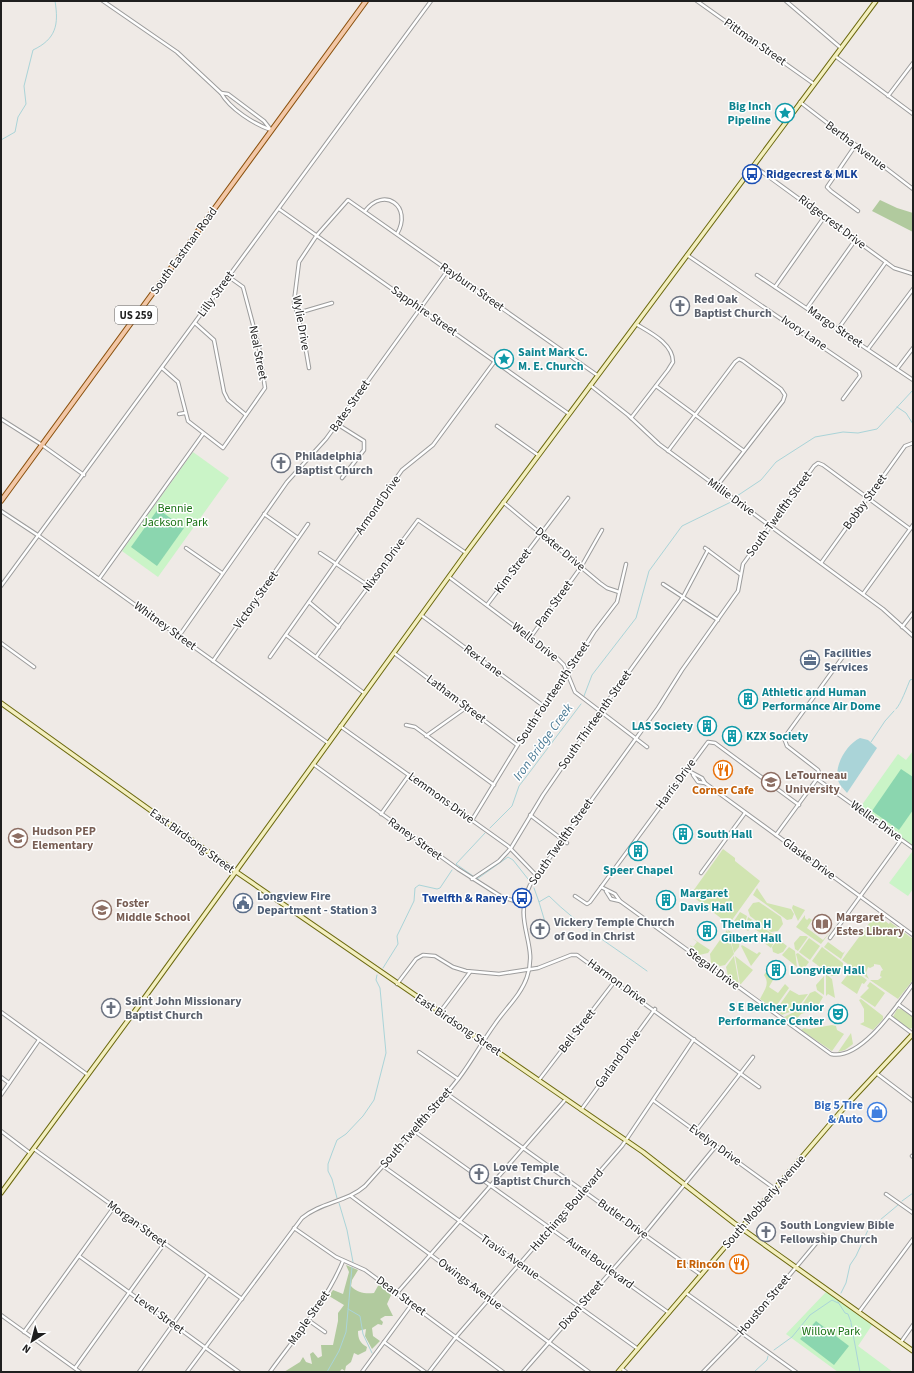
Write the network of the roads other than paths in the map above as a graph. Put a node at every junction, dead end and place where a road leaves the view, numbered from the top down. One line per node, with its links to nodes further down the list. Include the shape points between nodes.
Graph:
1 (103, 1): 11 (street, via 177,52)
2 (366, 1): 15 (main road, South Eastman Road / US 259)
3 (430, 1): 20 (street, Lilly Street)
4 (697, 1): 10 (street, Pittman Street)
5 (786, 1): 7 (street)
6 (876, 1): 7 (street)
7 (841, 48): 8 (street)
8 (835, 56): 10 (street); 12 (street)
9 (913, 64): 12 (street)
10 (814, 84): 13 (street)
11 (221, 93): 15 (street, via 228,94); 15 (street, via 225,101 260,126)
12 (888, 96): 14 (street)
13 (800, 102): 16 (street, Bertha Avenue); 17 (street)
14 (913, 114)
15 (272, 130): 64 (main road, South Eastman Road / US 259)
16 (855, 146): 18 (street, Bertha Avenue); 22 (street, via 827,187)
17 (753, 165): 23 (street, Ridgecrest Drive); 27 (street)
18 (913, 189)
19 (348, 200): 21 (street, Rayburn Street); 25 (street, Wylie Drive)
20 (279, 209): 25 (street, Sapphire Street); 32 (street, Lilly Street)
21 (365, 211): 24 (street, Rayburn Street); 24 (street, via 380,200 396,204 403,216)
22 (858, 211)
23 (825, 216): 26 (street, Ridgecrest Drive); 33 (street)
24 (397, 234): 29 (street, Rayburn Street)
25 (317, 235): 36 (street, Sapphire Street); 38 (street, Wylie Drive, via 299,262 294,296)
26 (856, 240): 28 (street, Ridgecrest Drive); 37 (street)
27 (687, 254): 40 (street); 52 (street, Ivory Lane, via 860,374)
28 (886, 262): 30 (street, Ridgecrest Drive, via 899,270); 41 (street)
29 (448, 270): 36 (street, Bates Street); 48 (street, Rayburn Street)
30 (913, 274)
31 (757, 275): 33 (street, Margo Street)
32 (229, 277): 39 (street, Lilly Street); 56 (street, Neal Street, via 243,287 259,347 264,380 263,391)
33 (775, 287): 37 (street, Margo Street)
34 (913, 289): 43 (street)
35 (332, 302): 38 (street)
36 (420, 308): 44 (street, Sapphire Street); 60 (street, Bates Street)
37 (807, 308): 41 (street, Margo Street)
38 (298, 312): 46 (street, Wylie Drive)
39 (195, 323): 45 (street, Lilly Street); 56 (street, via 214,340 224,392 228,400)
40 (635, 324): 48 (street); 51 (street, via 661,340 670,351 673,360 671,366)
41 (838, 329): 43 (street, Margo Street)
42 (913, 348): 47 (street)
43 (868, 349): 47 (street, Margo Street)
44 (495, 361): 55 (street, Sapphire Street); 90 (street, Armond Drive, via 433,445 402,470)
45 (162, 368): 53 (street, via 178,382); 68 (street, Lilly Street)
46 (309, 368)
47 (897, 369): 49 (street, Margo Street)
48 (597, 375): 50 (street)
49 (913, 380)
50 (590, 385): 55 (street); 59 (street, Millie Drive)
51 (656, 386): 57 (street); 59 (street)
52 (843, 399)
53 (185, 413): 54 (street); 62 (street, via 190,424)
54 (179, 414)
55 (569, 414): 67 (street)
56 (246, 415): 62 (street, Neal Street, via 223,448)
57 (696, 415): 65 (street); 66 (street); 66 (street, via 738,359 781,389 785,395 783,401)
58 (1, 418): 64 (street)
59 (631, 418): 65 (street, Millie Drive)
60 (337, 424): 69 (street, via 364,441 364,450); 76 (street, Bates Street, via 321,446 296,471)
61 (497, 426): 67 (street)
62 (203, 434): 97 (street)
63 (912, 443): 72 (street, Bobby Street, via 905,446)
64 (42, 445): 68 (street); 73 (main road, South Eastman Road / US 259)
65 (668, 451): 70 (street, Millie Drive)
66 (744, 451): 70 (street)
67 (538, 455): 74 (street)
68 (84, 475): 83 (street, Lilly Street)
69 (342, 478)
70 (716, 486): 78 (street, Millie Drive)
71 (568, 498): 82 (street, Kim Street)
72 (868, 498): 78 (street, South Twelfth Street, via 818,464); 80 (street); 91 (street, Bobby Street)
73 (1, 500)
74 (503, 502): 82 (street, Dexter Drive); 89 (street)
75 (1, 511): 83 (street, Whitney Street)
76 (264, 514): 84 (street); 94 (street, Bates Street)
77 (308, 524): 84 (street, Victory Street)
78 (771, 526): 91 (street, Millie Drive); 95 (street, South Twelfth Street, via 743,564)
79 (913, 526): 80 (street)
80 (910, 529): 102 (street)
81 (602, 530): 93 (street, Pam Street)
82 (541, 534): 93 (street, Dexter Drive); 105 (street, Kim Street)
83 (39, 536): 97 (street, Whitney Street); 99 (street, Lilly Street)
84 (298, 538): 120 (street, Victory Street)
85 (186, 548): 94 (street)
86 (705, 548): 87 (street)
87 (708, 550): 95 (street); 103 (street, South Thirteenth Street)
88 (320, 552): 90 (street)
89 (466, 553): 96 (street); 100 (street, Nixson Drive, via 418,520)
90 (336, 563): 100 (street); 104 (street, Armond Drive)
91 (821, 563): 102 (street, Millie Drive)
92 (626, 564): 101 (street, South Fourteenth Street)
93 (581, 567): 101 (street, Dexter Drive, via 607,588); 114 (street, Pam Street)
94 (222, 573): 112 (street, Bates Street)
95 (740, 574): 108 (street, South Twelfth Street, via 738,591)
96 (448, 577): 105 (street, Wells Drive); 107 (street)
97 (99, 579): 112 (street, Whitney Street)
98 (663, 584): 103 (street)
99 (1, 586)
100 (369, 586): 109 (street, Nixson Drive)
101 (619, 592): 122 (street, South Fourteenth Street, via 617,602 594,632)
102 (863, 594): 110 (street, Millie Drive)
103 (683, 597): 108 (street); 127 (street, South Thirteenth Street)
104 (309, 602): 109 (street); 111 (street, Armond Drive)
105 (487, 606): 114 (street, Wells Drive)
106 (913, 613): 110 (street)
107 (421, 615): 116 (street); 126 (street, Rex Lane)
108 (718, 620): 131 (street, South Twelfth Street)
109 (339, 627): 118 (street, Nixson Drive)
110 (902, 627): 113 (street, Millie Drive)
111 (286, 635): 117 (street, Armond Drive); 118 (street)
112 (179, 636): 120 (street, Whitney Street)
113 (913, 636)
114 (530, 638): 122 (street, Wells Drive, via 561,662)
115 (1, 643): 121 (street)
116 (394, 653): 123 (street); 125 (street, Latham Street)
117 (270, 657)
118 (316, 657): 123 (street)
119 (842, 658): 139 (street, via 784,739 787,746 818,770 820,775)
120 (213, 662): 132 (street, Whitney Street)
121 (34, 667)
122 (568, 674): 126 (street, South Fourteenth Street); 127 (street, Wells Drive, via 575,692)
123 (364, 693): 129 (street)
124 (1, 703): 153 (street, East Birdsong Street)
125 (467, 707): 130 (street); 133 (street, Latham Street)
126 (545, 708): 133 (street, South Fourteenth Street)
127 (600, 712): 131 (street, Wells Drive); 145 (street, South Thirteenth Street)
128 (406, 725): 130 (street, via 414,727)
129 (340, 726): 132 (street); 137 (street, Lemmons Drive)
130 (426, 736): 141 (street)
131 (636, 738): 134 (street, Wells Drive); 148 (street, South Twelfth Street)
132 (328, 743): 135 (street)
133 (517, 745): 141 (street, South Fourteenth Street)
134 (647, 747)
135 (313, 764): 144 (street, Raney Street); 153 (street)
136 (687, 770): 138 (street, Glaske Drive); 142 (street, Harris Drive, via 706,744 712,742); 157 (street, Harris Drive)
137 (409, 775): 144 (street); 146 (street, Lemmons Drive)
138 (693, 775): 140 (street, Glaske Drive, via 698,782); 140 (street, Glaske Drive, via 702,778)
139 (817, 779): 142 (street); 149 (street, Weller Drive)
140 (704, 783): 143 (street, Glaske Drive)
141 (494, 785): 146 (street, South Fourteenth Street)
142 (799, 804): 147 (street)
143 (745, 813): 147 (street, Glaske Drive); 154 (street)
144 (381, 814): 156 (street, Raney Street)
145 (530, 815): 148 (street); 151 (street, South Thirteenth Street)
146 (472, 820): 151 (street, Lemmons Drive)
147 (776, 835): 160 (street, Glaske Drive)
148 (562, 839): 150 (street); 155 (street, South Twelfth Street)
149 (901, 840): 152 (street, Weller Drive); 160 (street)
150 (567, 843)
151 (511, 848): 155 (street, Lemmons Drive); 156 (street, South Thirteenth Street, via 499,861)
152 (913, 848)
153 (235, 872): 168 (street, East Birdsong Street); 184 (street)
154 (701, 873)
155 (536, 875): 162 (street, South Twelfth Street)
156 (472, 879): 162 (street, Raney Street, via 505,899)
157 (601, 887): 158 (street, Stegall Drive); 159 (street, Harris Drive, via 588,904)
158 (606, 891): 161 (street, Stegall Drive, via 612,899); 161 (street, Stegall Drive, via 616,894)
159 (575, 896)
160 (860, 896): 163 (street, Glaske Drive); 164 (street)
161 (620, 901): 175 (street, Stegall Drive, via 831,1054 847,1053 877,1031)
162 (524, 904): 165 (street, South Twelfth Street, via 523,922 530,949)
163 (913, 936)
164 (830, 938)
165 (529, 970): 166 (street, Harmon Drive, via 503,974); 167 (street, Harmon Drive, via 575,955 582,957); 179 (street, South Twelfth Street, via 520,990)
166 (470, 972): 168 (street, Harmon Drive, via 453,967 435,956 423,955 416,959); 173 (street)
167 (615, 981): 171 (street, Harmon Drive); 187 (street, Bell Street)
168 (397, 984): 173 (street, East Birdsong Street)
169 (913, 984): 170 (street)
170 (898, 1004): 174 (street); 175 (street, Stegall Drive)
171 (655, 1010): 177 (street, Harmon Drive); 195 (street, Garland Drive)
172 (1, 1012): 178 (street)
173 (440, 1012): 179 (street, East Birdsong Street)
174 (913, 1014)
175 (889, 1016): 176 (street)
176 (913, 1034): 183 (street, South Mobberly Avenue)
177 (694, 1039): 182 (street, Harmon Drive); 193 (street, Hutchings Boulevard)
178 (39, 1040): 184 (street); 188 (street)
179 (482, 1042): 186 (street, South Twelfth Street); 187 (street, East Birdsong Street)
180 (419, 1052): 186 (street)
181 (753, 1057): 182 (street)
182 (741, 1073): 189 (street, Harmon Drive); 198 (street)
183 (876, 1073): 194 (street); 207 (street, South Mobberly Avenue)
184 (88, 1074): 202 (street)
185 (1, 1078): 188 (street)
186 (458, 1079): 190 (street, South Twelfth Street)
187 (539, 1080): 192 (street, East Birdsong Street)
188 (9, 1083): 191 (street)
189 (759, 1087)
190 (446, 1093): 197 (street, South Twelfth Street); 201 (street, Butler Drive)
191 (1, 1095)
192 (566, 1099): 195 (street, East Birdsong Street); 201 (street)
193 (654, 1101): 198 (street, Evelyn Drive); 199 (street, Hutchings Boulevard)
194 (913, 1101)
195 (581, 1110): 199 (street, East Birdsong Street)
196 (1, 1131): 203 (street)
197 (414, 1131): 204 (street, South Twelfth Street); 206 (street, Aurel Boulevard)
198 (696, 1131): 200 (street, Evelyn Drive)
199 (626, 1140): 205 (street, East Birdsong Street); 208 (street, Hutchings Boulevard)
200 (716, 1146): 205 (street, Dixon Street); 207 (street, Evelyn Drive)
201 (524, 1148): 206 (street); 208 (street, Butler Drive)
202 (34, 1149): 203 (street); 212 (street, Morgan Street)
203 (31, 1153): 209 (street)
204 (383, 1166): 211 (street, South Twelfth Street, via 366,1186); 214 (street, Travis Avenue)
205 (685, 1184): 217 (street, East Birdsong Street); 218 (street, Dixon Street)
206 (491, 1186): 214 (street); 216 (street, Aurel Boulevard)
207 (775, 1189): 217 (street, South Mobberly Avenue)
208 (584, 1191): 216 (street, Hutchings Boulevard); 218 (street, Butler Drive)
209 (1, 1193)
210 (886, 1194): 213 (street)
211 (350, 1196): 215 (street, South Twelfth Street, via 313,1210); 222 (street, Owings Avenue)
212 (114, 1207): 221 (street, Morgan Street); 223 (street)
213 (913, 1212)
214 (460, 1221): 222 (street); 225 (street, Travis Avenue)
215 (294, 1228): 224 (street, Dean Street); 233 (street, South Twelfth Street)
216 (551, 1228): 225 (street, Hutchings Boulevard); 227 (street, Aurel Boulevard)
217 (741, 1228): 226 (street, East Birdsong Street); 229 (street, South Mobberly Avenue)
218 (644, 1234): 227 (street, Dixon Street); 229 (street, Butler Drive)
219 (823, 1235): 226 (street, Houston Street)
220 (913, 1239): 237 (street)
221 (164, 1244): 228 (street, Morgan Street); 230 (street)
222 (431, 1254): 231 (street); 234 (street, Owings Avenue)
223 (79, 1256): 230 (street, Level Street); 243 (street)
224 (343, 1260): 231 (street, Dean Street, via 361,1268); 240 (street, Maple Street, via 327,1294)
225 (520, 1264): 234 (street, Hutchings Boulevard); 236 (street, Travis Avenue)
226 (796, 1267): 237 (street, East Birdsong Street); 245 (street, Houston Street)
227 (611, 1271): 236 (street, Dixon Street); 238 (street, Aurel Boulevard)
228 (208, 1275): 233 (street, Morgan Street); 241 (street)
229 (702, 1275): 232 (street, South Mobberly Avenue)
230 (130, 1292): 241 (street, Level Street); 253 (street)
231 (397, 1293): 235 (street, Dean Street)
232 (686, 1293): 238 (street, South Mobberly Avenue); 245 (street)
233 (242, 1298): 250 (street, South Twelfth Street)
234 (490, 1299): 246 (street, Hutchings Boulevard); 248 (street, Owings Avenue)
235 (412, 1304): 246 (street, Dean Street); 247 (street)
236 (580, 1307): 248 (street, Dixon Street); 251 (street, Travis Avenue)
237 (860, 1312): 249 (street, East Birdsong Street)
238 (669, 1313): 251 (street, South Mobberly Avenue)
239 (1, 1315): 243 (street)
240 (308, 1320): 244 (street); 260 (street, Maple Street)
241 (173, 1324): 250 (street, Level Street); 257 (street)
242 (913, 1325): 249 (street)
243 (24, 1332): 253 (street)
244 (325, 1332)
245 (741, 1333): 255 (street, Houston Street); 269 (street)
246 (456, 1337): 263 (street, Hutchings Boulevard); 264 (street, Dean Street)
247 (384, 1342): 261 (street); 262 (street)
248 (549, 1342): 265 (street, Dixon Street); 266 (street, Owings Avenue)
249 (900, 1342): 252 (street, East Birdsong Street)
250 (206, 1348): 258 (street, South Twelfth Street); 259 (street, Level Street)
251 (638, 1349): 254 (street, South Mobberly Avenue)
252 (913, 1351)
253 (75, 1368): 256 (street)
254 (621, 1368): 267 (street, South Mobberly Avenue); 268 (street)
255 (704, 1371)
256 (80, 1372)
257 (139, 1372)
258 (187, 1372)
259 (239, 1372)
260 (270, 1372)
261 (362, 1372)
262 (426, 1372)
263 (429, 1372)
264 (503, 1372)
265 (523, 1372)
266 (589, 1372)
267 (618, 1372)
268 (626, 1372)
269 (796, 1372)

